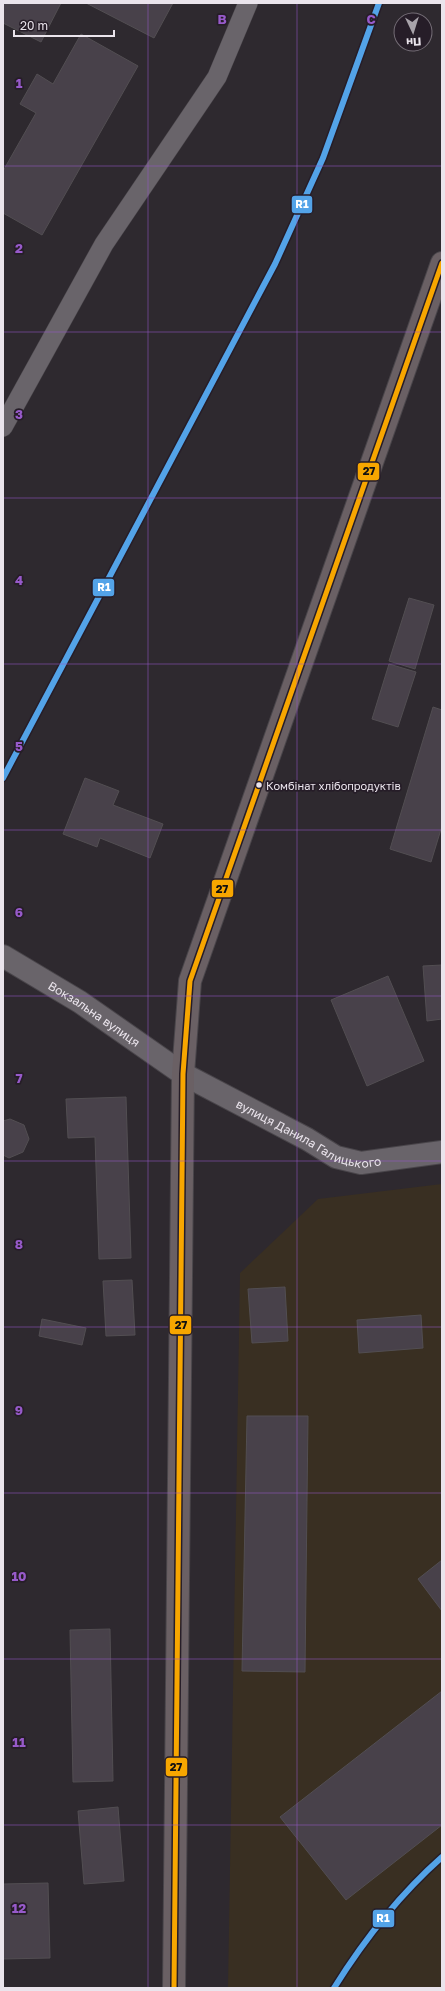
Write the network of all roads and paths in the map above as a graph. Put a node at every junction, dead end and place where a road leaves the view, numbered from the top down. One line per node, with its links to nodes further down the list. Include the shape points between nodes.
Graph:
1 (248, 3): 3 (lane, via 217,77 104,244)
2 (442, 263): 5 (main road, via 190,981)
3 (3, 427)
4 (3, 956): 5 (street, Вокзальна вулиця, via 80,1002)
5 (183, 1074): 6 (street, вулиця Данила Галицького, via 336,1157 361,1163); 7 (main road)
6 (442, 1152)
7 (174, 1988)

